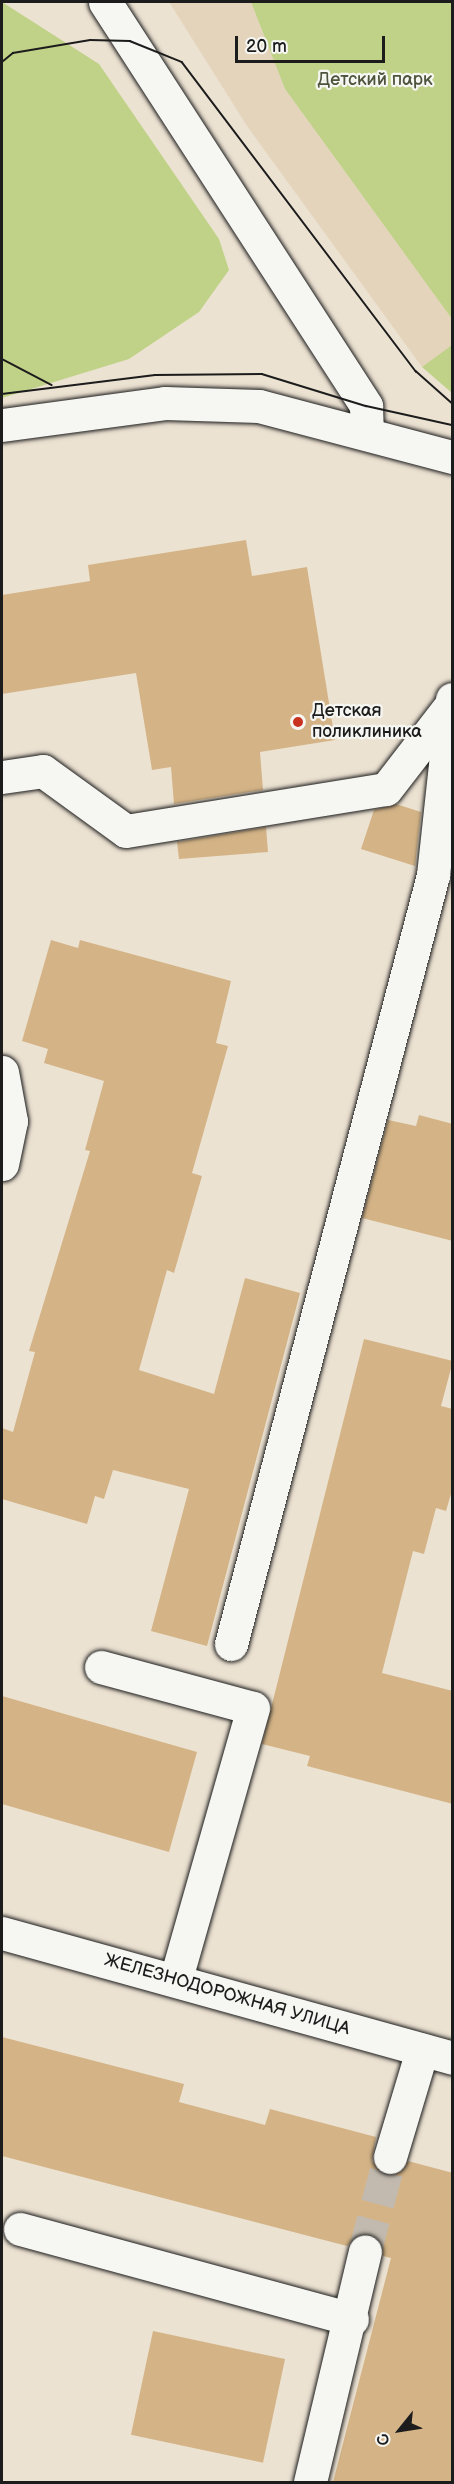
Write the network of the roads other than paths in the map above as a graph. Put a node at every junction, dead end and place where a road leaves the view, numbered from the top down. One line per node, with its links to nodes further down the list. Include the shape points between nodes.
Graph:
1 (105, 2): 3 (main road, via 366,406)
2 (2, 425): 3 (main road, via 165,403 259,406)
3 (368, 433): 4 (main road)
4 (453, 457)
5 (452, 702): 6 (main road, via 386,789 126,831 43,771); 10 (main road, via 433,875)
6 (2, 777)
7 (2, 1072): 8 (main road)
8 (6, 1121): 9 (main road)
9 (2, 1164)
10 (231, 1644)
11 (101, 1667): 13 (main road, via 253,1708)
12 (2, 1932): 13 (main road, ЖЕЛЕЗНОДОРОЖНАЯ УЛИЦА)
13 (176, 1979): 14 (main road, ЖЕЛЕЗНОДОРОЖНАЯ УЛИЦА)
14 (437, 2054): 15 (main road)
15 (390, 2157)
16 (20, 2229): 18 (main road)
17 (366, 2251): 18 (main road)
18 (352, 2319): 19 (main road)
19 (310, 2482)

